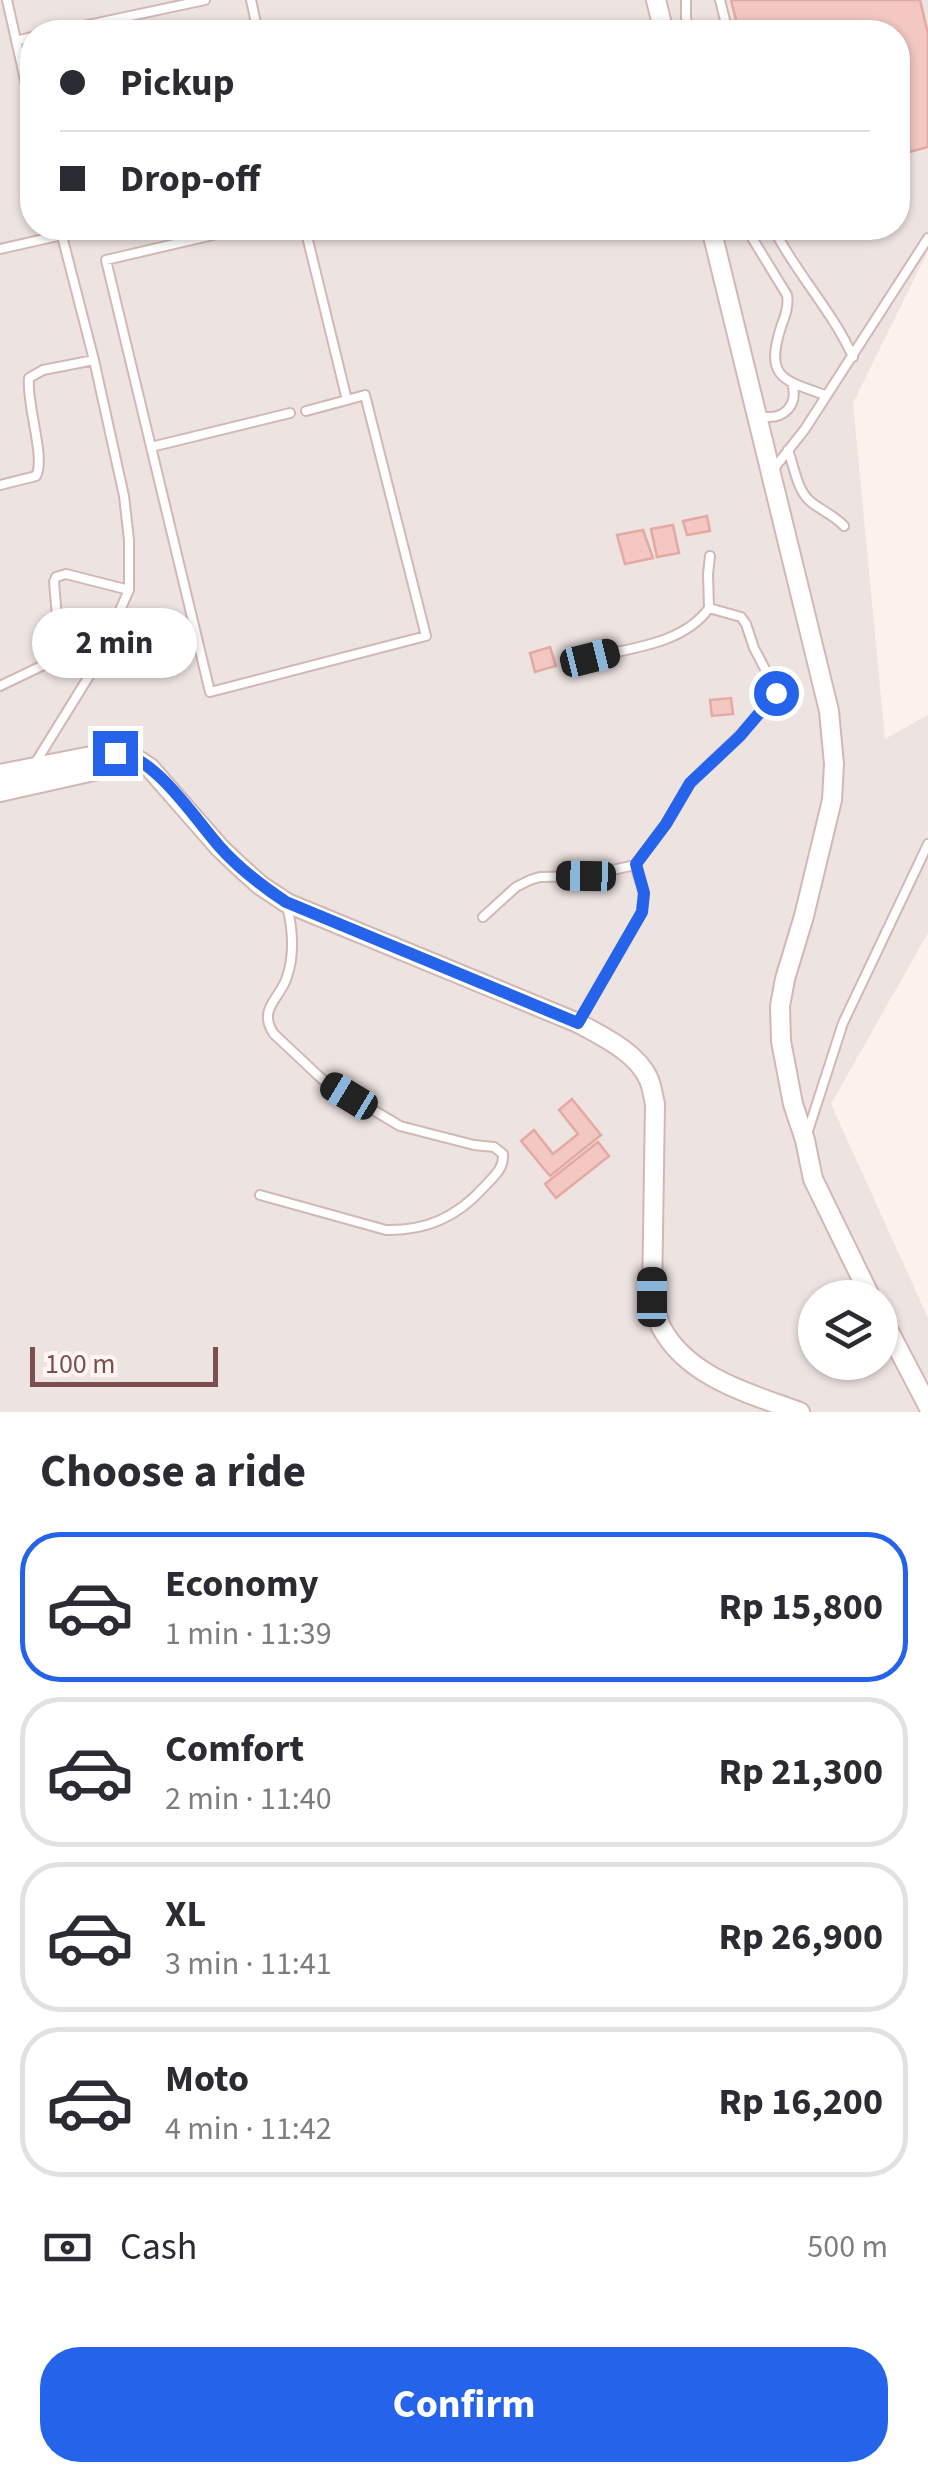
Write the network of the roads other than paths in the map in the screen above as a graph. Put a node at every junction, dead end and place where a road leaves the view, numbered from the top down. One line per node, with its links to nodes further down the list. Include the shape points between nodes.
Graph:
1 (6, 0): 5 (lane)
2 (205, 0): 3 (lane)
3 (111, 20)
4 (20, 40): 5 (lane)
5 (16, 41): 6 (lane)
6 (20, 58)
7 (928, 238): 16 (lane)
8 (30, 240): 15 (lane)
9 (63, 240): 17 (lane)
10 (191, 240): 24 (lane, via 106,260)
11 (309, 240): 20 (lane)
12 (714, 240): 23 (street)
13 (753, 240): 18 (lane, via 787,294 774,360)
14 (779, 240): 16 (lane)
15 (0, 249)
16 (852, 358): 19 (lane)
17 (94, 360): 27 (lane, via 28,378 39,472); 30 (lane, via 124,496)
18 (792, 383): 19 (lane); 23 (lane, via 790,409 772,418)
19 (825, 395): 25 (lane)
20 (347, 400): 21 (lane); 24 (lane, via 365,395 426,636 210,692)
21 (306, 411)
22 (290, 414): 24 (lane)
23 (756, 416): 26 (street)
24 (151, 446)
25 (788, 450): 26 (lane); 28 (lane, via 804,494)
26 (770, 473): 42 (street, via 829,711 834,764 832,800 780,1006 780,1041)
27 (0, 485)
28 (844, 526)
29 (710, 556): 31 (lane)
30 (129, 590): 33 (lane, via 56,577 60,652); 35 (lane)
31 (710, 608): 32 (lane, via 673,637); 38 (lane, via 741,617 776,693 690,783)
32 (590, 658)
33 (0, 686)
34 (0, 774): 35 (street)
35 (33, 775): 36 (street); 39 (street, via 128,754 150,768 240,867)
36 (0, 792)
37 (928, 844): 42 (lane, via 843,1023)
38 (636, 864): 40 (lane, via 530,880); 41 (lane, via 642,912)
39 (286, 902): 41 (street); 43 (lane, via 292,957 269,1008 274,1034 324,1080 400,1126 494,1146 504,1162 452,1216 403,1231)
40 (483, 917)
41 (578, 1023): 47 (street, via 610,1040 648,1076 656,1138 652,1297 660,1326 709,1375)
42 (804, 1140): 44 (street, via 813,1180)
43 (260, 1195)
44 (862, 1280)
45 (898, 1348): 46 (street)
46 (928, 1406)
47 (800, 1412)

